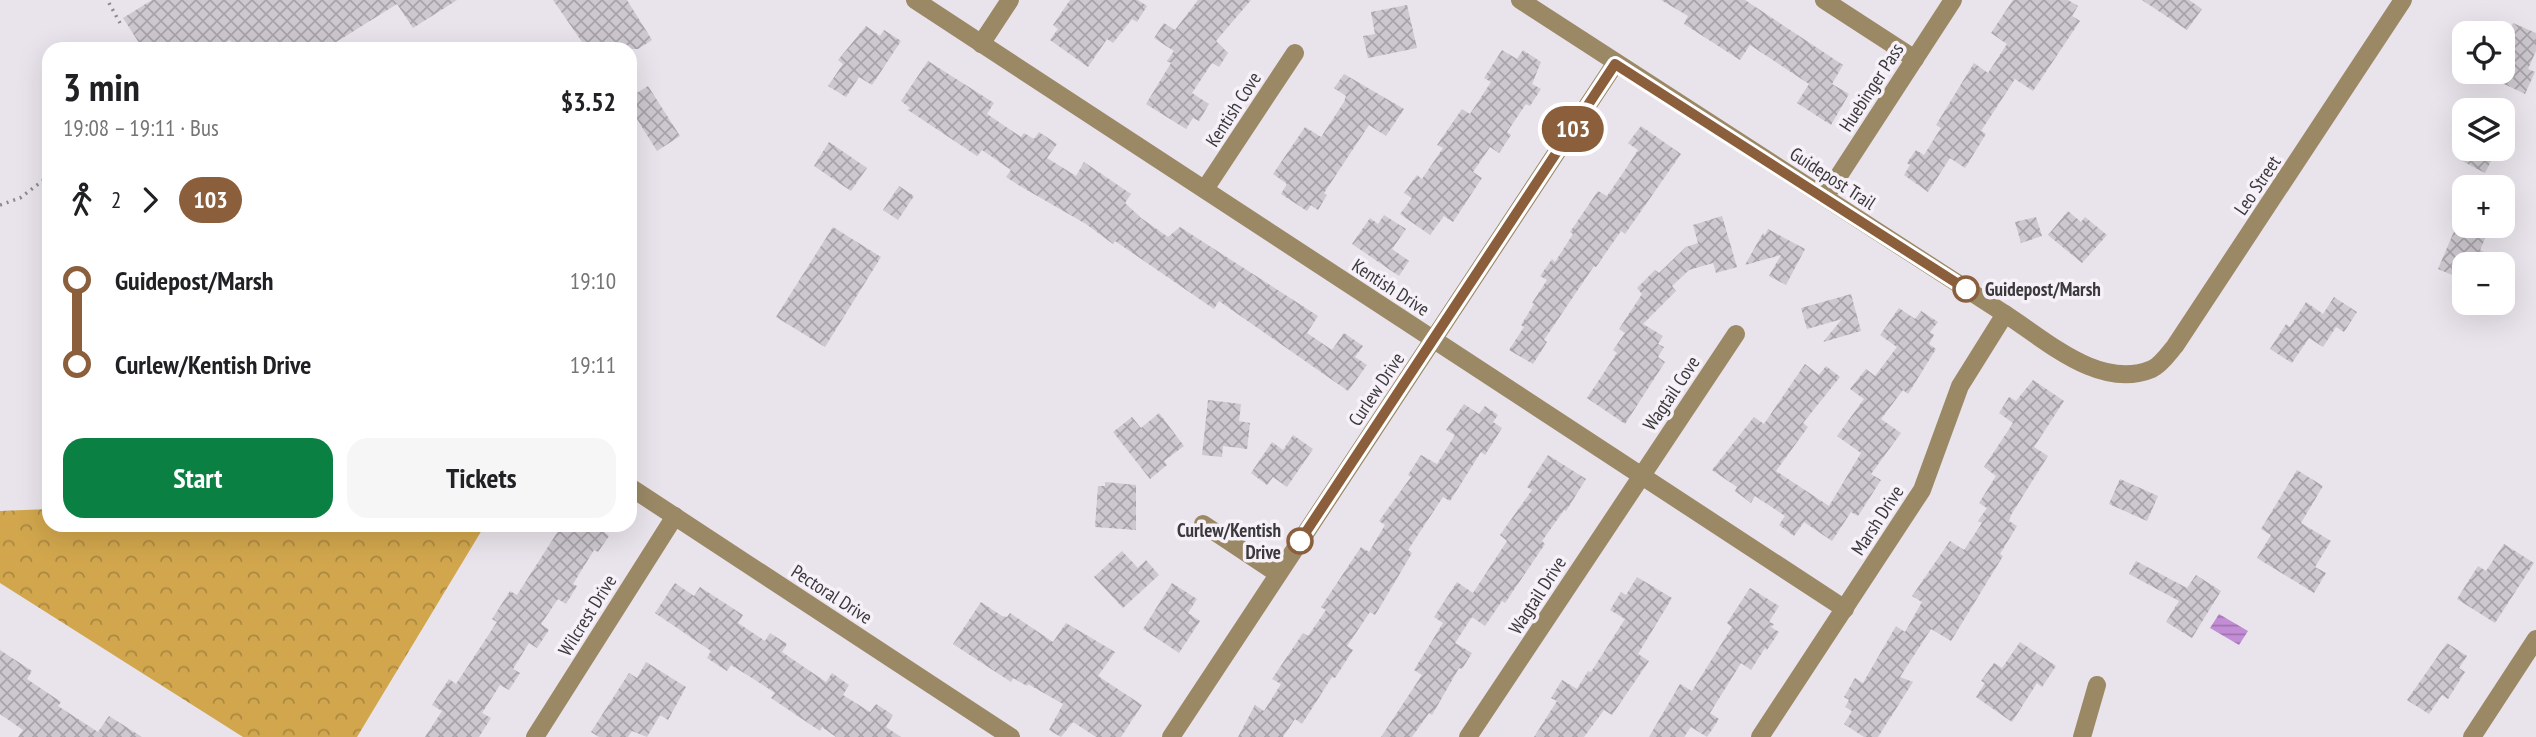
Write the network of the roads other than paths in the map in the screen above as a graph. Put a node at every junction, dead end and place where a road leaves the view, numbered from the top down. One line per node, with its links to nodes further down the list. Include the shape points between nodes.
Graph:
1 (915, 0): 7 (street, Kentish Drive)
2 (1010, 0): 7 (street)
3 (1520, 0): 10 (street, Guidepost Trail)
4 (1824, 0): 9 (street)
5 (1953, 0): 9 (street, Huebinger Pass)
6 (2403, 0): 16 (street, Leo Street, via 2175,346 2154,368)
7 (981, 44): 11 (street, Kentish Drive)
8 (1295, 53): 11 (street, Kentish Cove)
9 (1915, 59): 12 (street, Huebinger Pass)
10 (1615, 64): 12 (street, Guidepost Trail); 15 (street, Curlew Drive)
11 (1205, 189): 15 (street, Kentish Drive)
12 (1825, 197): 13 (street, Guidepost Trail)
13 (2005, 314): 16 (street, Guidepost Trail, via 2081,362 2108,374); 22 (street, Marsh Drive, via 1960,386 1922,490)
14 (1736, 334): 17 (street, Wagtail Cove)
15 (1433, 340): 17 (street, Kentish Drive); 21 (street, Curlew Drive)
16 (2131, 374)
17 (1641, 475): 22 (street, Kentish Drive); 28 (street, Wagtail Drive)
18 (637, 492): 19 (street, Pectoral Drive)
19 (675, 516): 25 (street, Wilcrest Drive); 26 (street, Pectoral Drive)
20 (1203, 524): 21 (street)
21 (1278, 574): 27 (street, Curlew Drive)
22 (1844, 609): 29 (street, Marsh Drive)
23 (2536, 639): 31 (street)
24 (2097, 685): 30 (street)
25 (535, 737)
26 (1011, 737)
27 (1171, 737)
28 (1468, 737)
29 (1760, 737)
30 (2082, 737)
31 (2472, 737)

